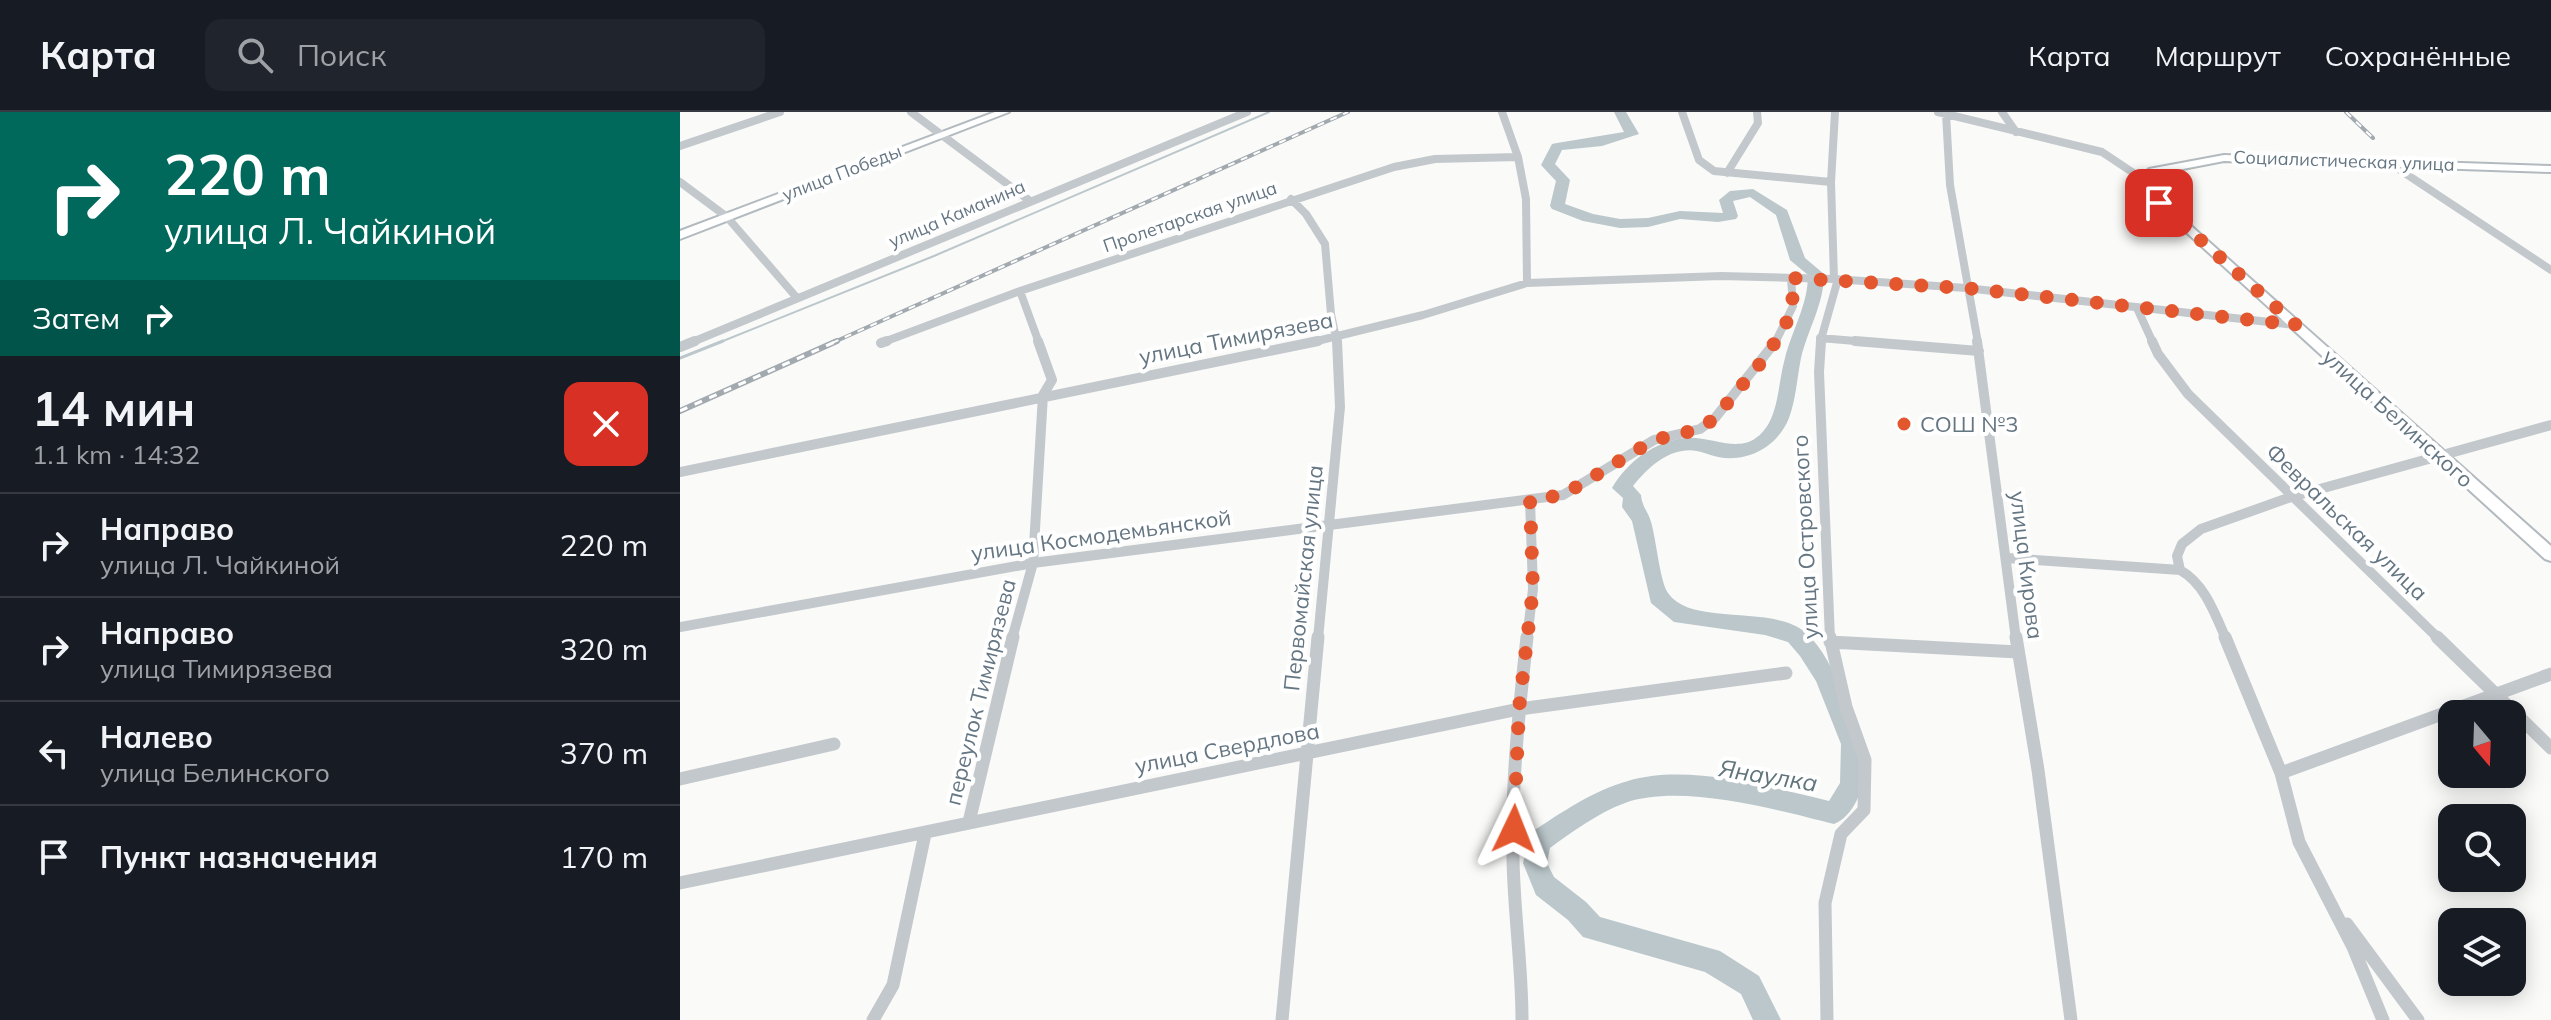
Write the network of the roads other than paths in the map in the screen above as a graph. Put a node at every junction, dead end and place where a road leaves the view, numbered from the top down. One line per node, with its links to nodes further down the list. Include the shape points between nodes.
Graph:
1 (780, 112): 13 (street)
2 (911, 112): 12 (street)
3 (1004, 112): 12 (street, улица Победы)
4 (1247, 112): 22 (street, улица Каманина)
5 (1502, 112): 14 (street)
6 (1682, 112): 17 (street, via 1699,160)
7 (1757, 112): 17 (street, via 1758,123)
8 (1835, 112): 20 (street, улица Островского)
9 (2002, 112): 11 (street)
10 (1942, 113): 11 (street, улица Кирова); 29 (street, улица Кирова)
11 (2016, 132): 18 (street, улица Кирова, via 2102,152)
12 (943, 135): 22 (street); 23 (street, улица Победы)
13 (680, 146)
14 (1518, 157): 21 (street, Пролетарская улица, via 1435,159); 28 (street, via 1526,199)
15 (2388, 162): 16 (street, Социалистическая улица); 18 (street, Социалистическая улица, via 2224,158 2153,171); 25 (street)
16 (2551, 169)
17 (1727, 173): 20 (street)
18 (2144, 180): 33 (street, улица Белинского, via 2159,203)
19 (680, 182): 23 (street)
20 (1831, 182): 27 (street, улица Островского)
21 (1291, 199): 30 (street, Пролетарская улица); 34 (street, Первомайская улица, via 1325,244)
22 (1030, 201): 31 (street, улица Каманина)
23 (727, 217): 24 (street, улица Победы); 31 (street)
24 (680, 235)
25 (2551, 270)
26 (1796, 278): 27 (street, улица Тимирязева); 28 (street, улица Тимирязева); 44 (street, улица Космодемьянской, via 1789,318 1768,354 1715,418 1700,429 1654,440 1563,495)
27 (1836, 279): 29 (street); 35 (street, улица Островского)
28 (1527, 283): 34 (street, улица Тимирязева)
29 (1966, 288): 32 (street); 38 (street, улица Кирова)
30 (1020, 291): 36 (street, Пролетарская улица); 39 (street, переулок Тимирязева, via 1052,380)
31 (797, 298): 37 (street, улица Каманина)
32 (2137, 308): 33 (street); 43 (street, Февральская улица, via 2158,354 2188,394)
33 (2296, 325): 41 (street, улица Белинского)
34 (1337, 337): 39 (street, улица Тимирязева); 45 (street, Первомайская улица, via 1340,407)
35 (1820, 338): 38 (street); 51 (street, улица Островского, via 1816,360)
36 (881, 343)
37 (680, 347)
38 (1979, 351): 47 (street, улица Кирова)
39 (1043, 395): 42 (street, улица Тимирязева); 48 (street, переулок Тимирязева)
40 (2551, 425): 41 (street)
41 (2439, 456): 43 (street); 46 (street, улица Белинского)
42 (680, 472)
43 (2291, 497): 49 (street, via 2190,535 2177,556); 55 (street, Февральская улица)
44 (1530, 500): 45 (street, улица Космодемьянской); 56 (street, via 1533,589)
45 (1330, 523): 48 (street, улица Космодемьянской); 59 (street, Первомайская улица)
46 (2551, 555)
47 (2007, 558): 49 (street); 52 (street, улица Кирова)
48 (1033, 563): 50 (street, улица Космодемьянской); 62 (street, переулок Тимирязева)
49 (2180, 570): 60 (street, via 2191,576 2212,609)
50 (680, 627)
51 (1830, 642): 52 (street); 69 (street, улица Островского, via 1865,760 1864,810 1841,834 1825,903)
52 (2018, 652): 70 (street, улица Кирова)
53 (1786, 673): 56 (street, улица Свердлова)
54 (2551, 674): 55 (street)
55 (2495, 694): 58 (street, Февральская улица); 60 (street)
56 (1519, 709): 59 (street, улица Свердлова); 68 (street, via 1513,859)
57 (834, 744): 61 (street)
58 (2551, 748)
59 (1305, 754): 62 (street, улица Свердлова); 67 (street, Первомайская улица)
60 (2281, 773): 65 (street, via 2299,842)
61 (680, 779)
62 (969, 822): 63 (street, улица Свердлова)
63 (925, 834): 64 (street, улица Свердлова); 66 (street, via 893,985)
64 (680, 883)
65 (2324, 893): 71 (street); 72 (street)
66 (873, 1020)
67 (1282, 1020)
68 (1522, 1020)
69 (1827, 1020)
70 (2071, 1020)
71 (2383, 1020)
72 (2418, 1020)

